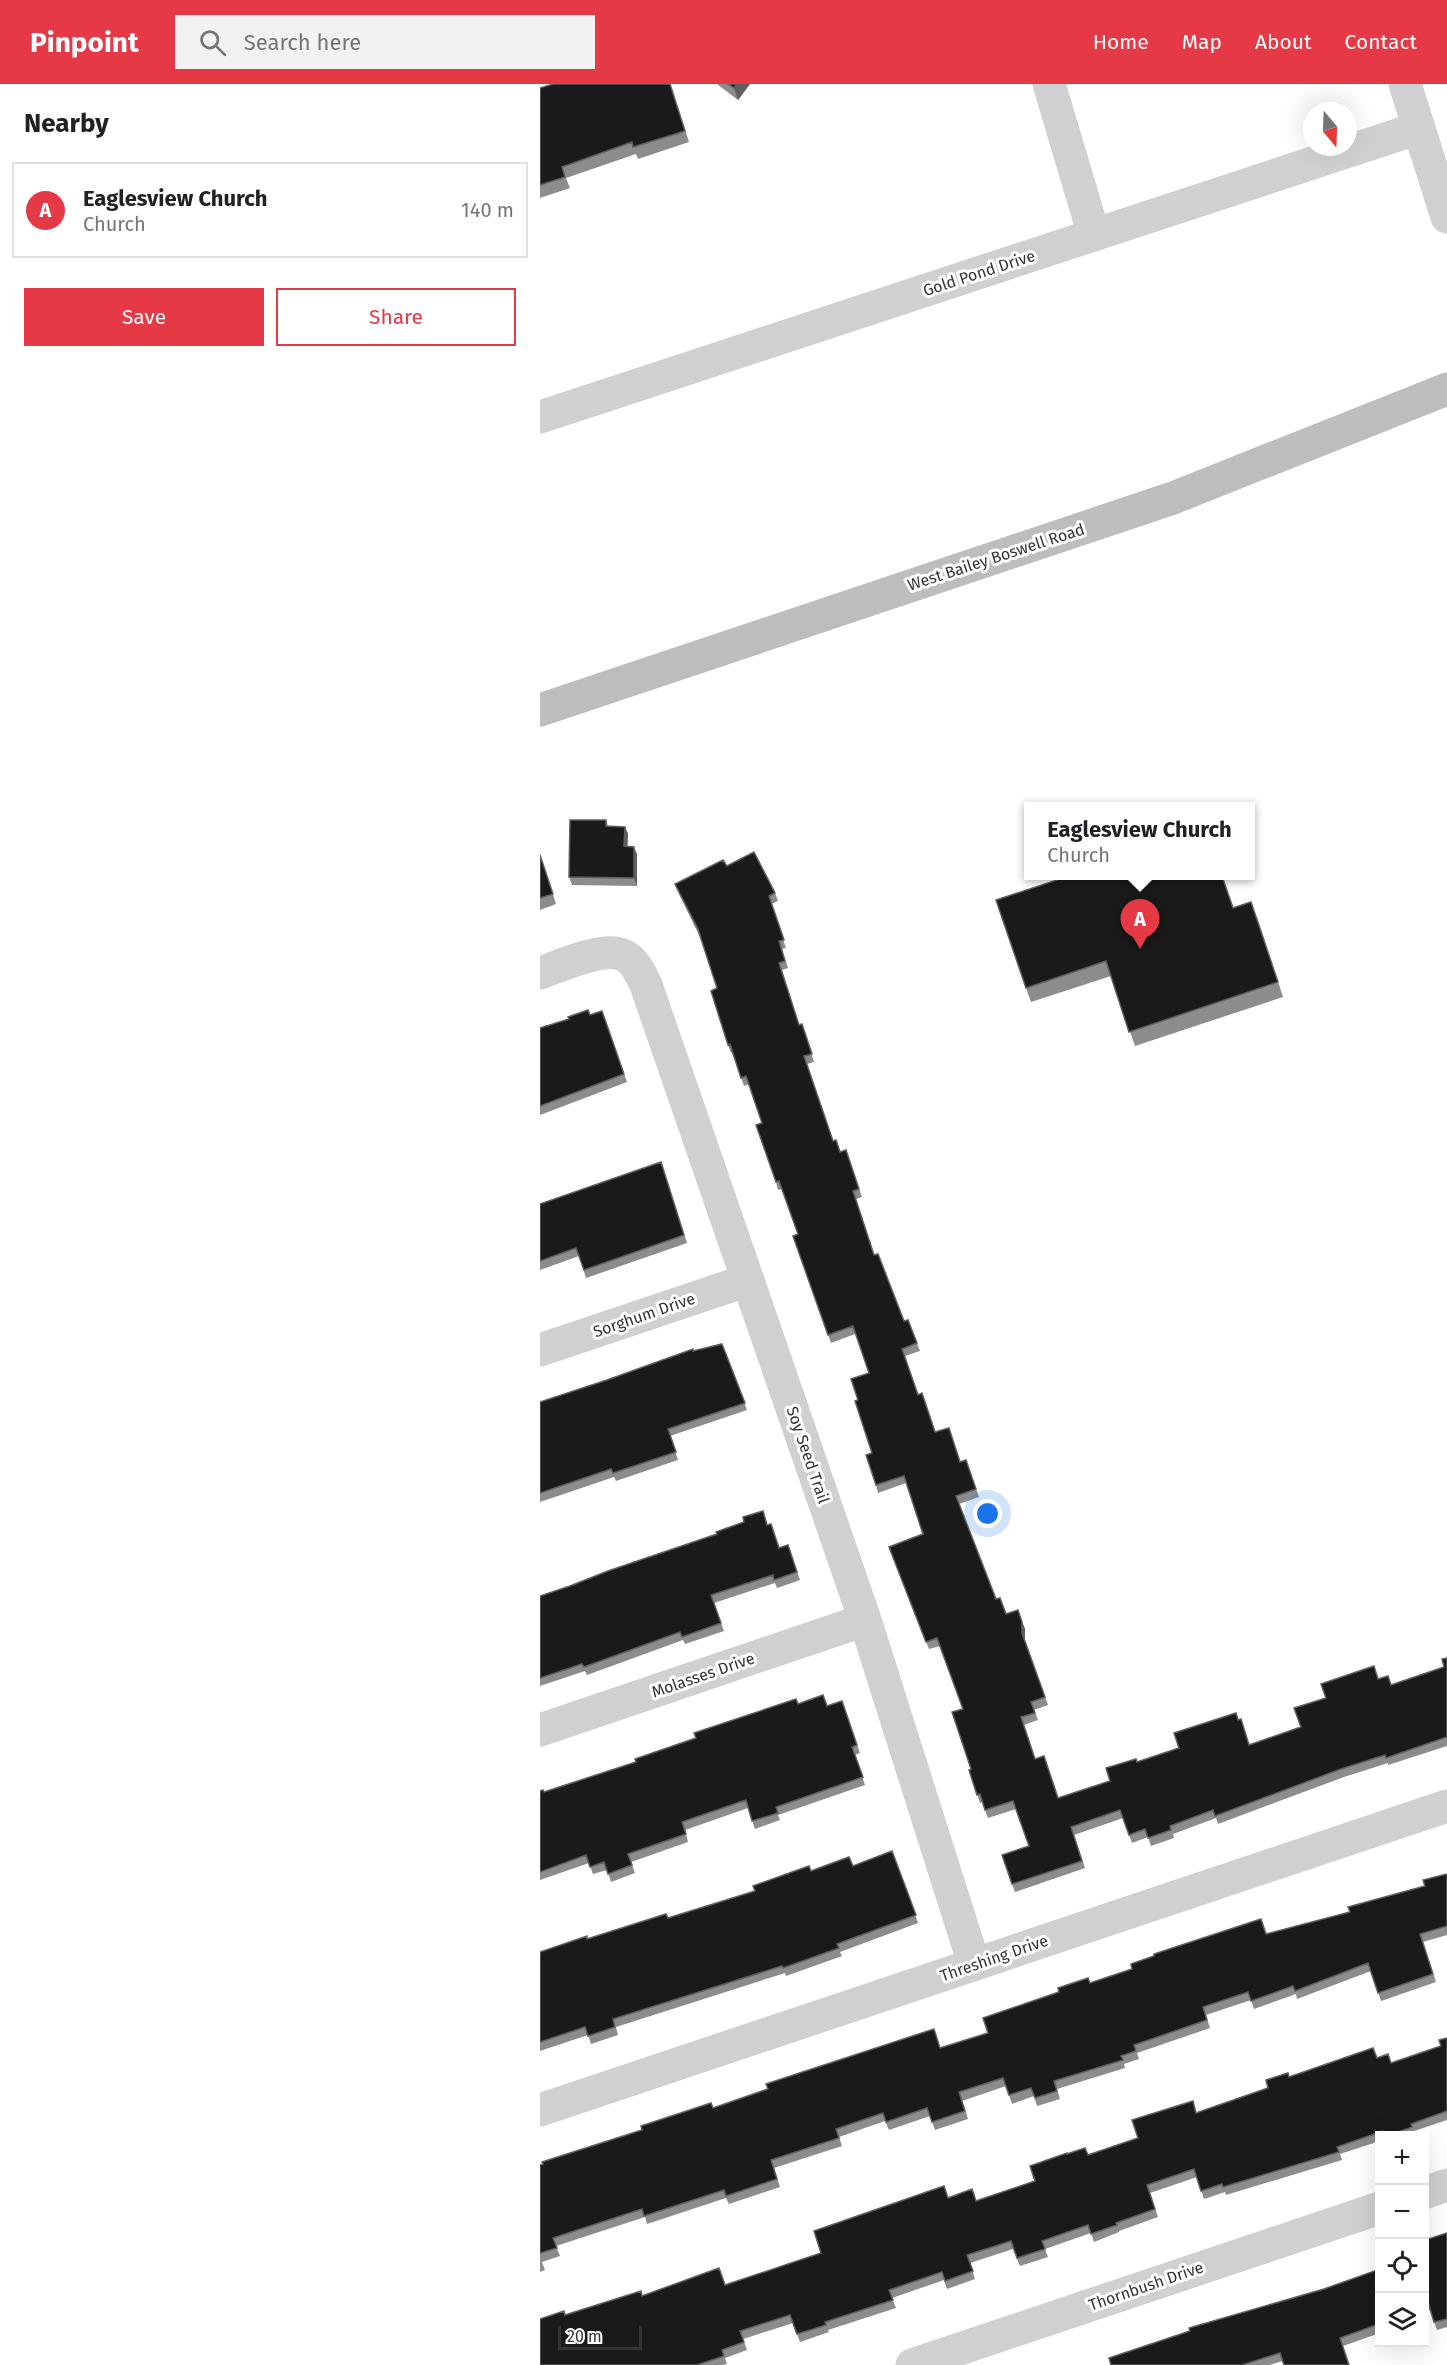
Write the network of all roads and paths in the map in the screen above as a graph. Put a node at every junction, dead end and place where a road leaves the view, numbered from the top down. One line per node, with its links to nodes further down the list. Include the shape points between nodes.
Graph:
1 (1049, 84): 5 (street)
2 (1405, 84): 3 (street)
3 (1419, 128): 4 (street); 5 (street, Gold Pond Drive)
4 (1447, 218)
5 (1094, 235): 7 (street, Gold Pond Drive)
6 (1447, 389): 8 (main road, West Bailey Boswell Road, via 1173,498)
7 (540, 417)
8 (540, 710)
9 (540, 973): 10 (street, Soy Seed Trail, via 608,952 624,955 637,968)
10 (748, 1280): 11 (street, Sorghum Drive); 12 (street, Soy Seed Trail)
11 (540, 1350)
12 (865, 1620): 13 (street, Molasses Drive); 15 (street, Soy Seed Trail)
13 (540, 1730)
14 (1447, 1806): 15 (street, Threshing Drive)
15 (974, 1964): 16 (street, Threshing Drive)
16 (540, 2109)
17 (1447, 2185): 18 (street)
18 (1429, 2192)
19 (1375, 2210): 20 (street, Thornbush Drive)
20 (912, 2365)

